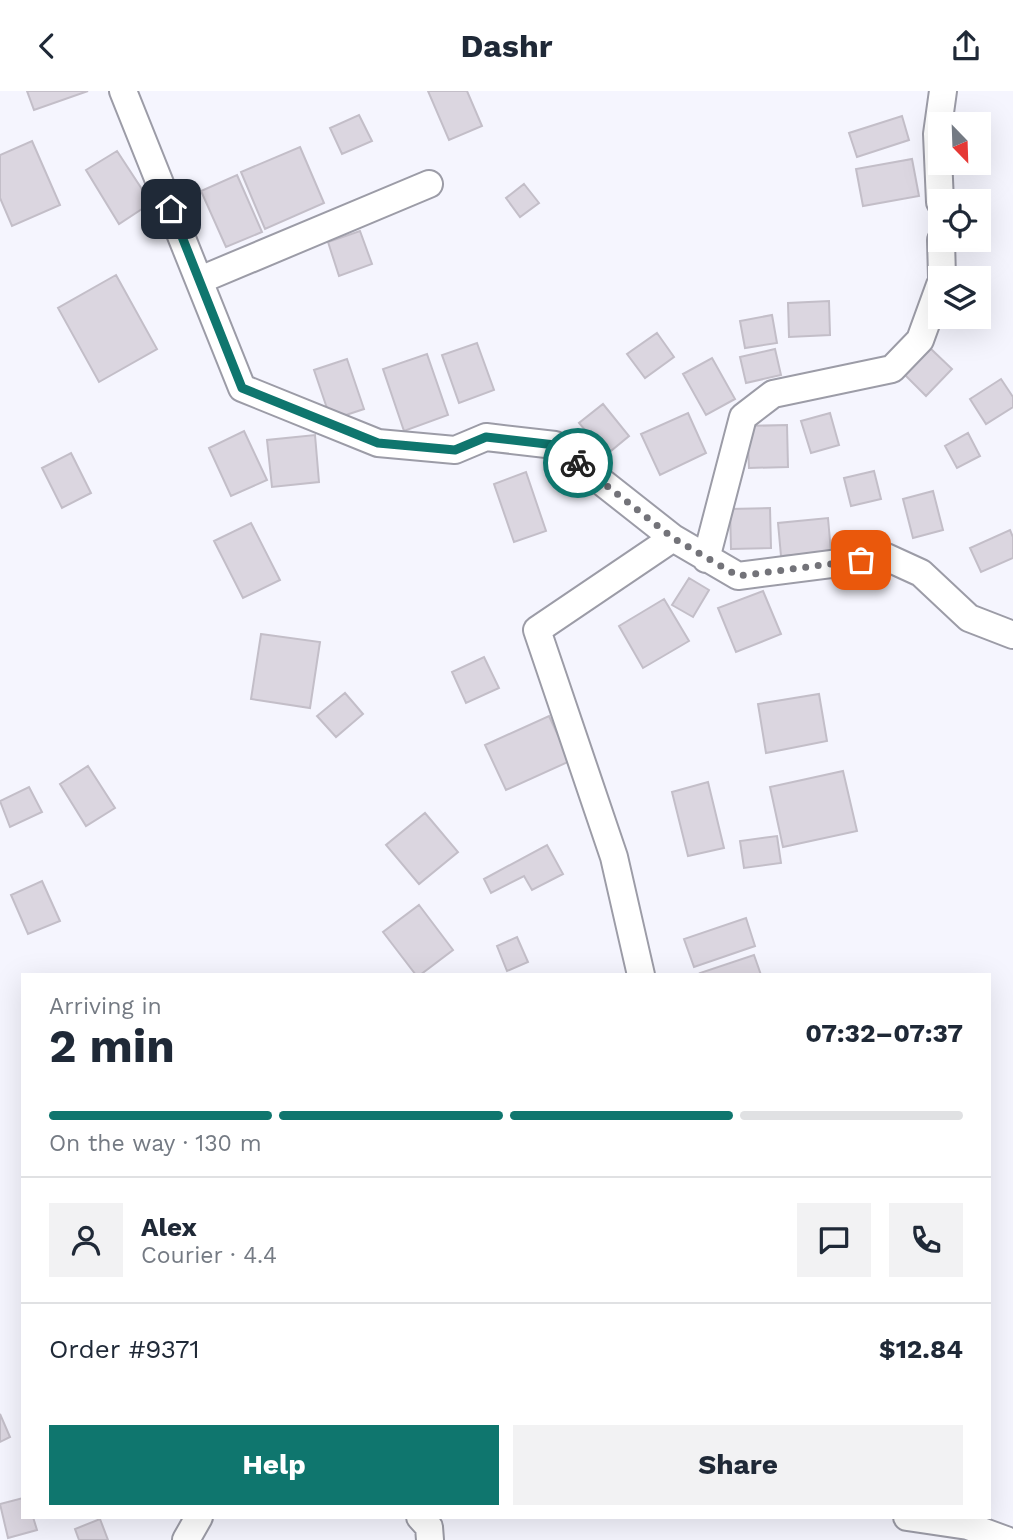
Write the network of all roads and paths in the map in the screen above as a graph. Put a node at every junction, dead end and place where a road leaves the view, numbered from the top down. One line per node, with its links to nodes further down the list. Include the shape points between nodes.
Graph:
1 (123, 91): 5 (street)
2 (943, 91): 4 (street, via 937,134)
3 (429, 184): 5 (street)
4 (939, 189)
5 (200, 280): 7 (street, via 242,388 378,443 455,450 486,437 555,445)
6 (928, 318): 8 (street, via 920,340 892,369 774,394 743,417)
7 (673, 538): 8 (street); 10 (street, via 537,630 614,857)
8 (706, 559): 9 (street, via 738,576 886,557 921,573 969,618)
9 (1013, 635)
10 (641, 973)
11 (198, 1519): 14 (street)
12 (422, 1519): 15 (street, via 429,1527)
13 (921, 1519): 16 (street, via 968,1526)
14 (187, 1540)
15 (430, 1540)
16 (1006, 1540)

